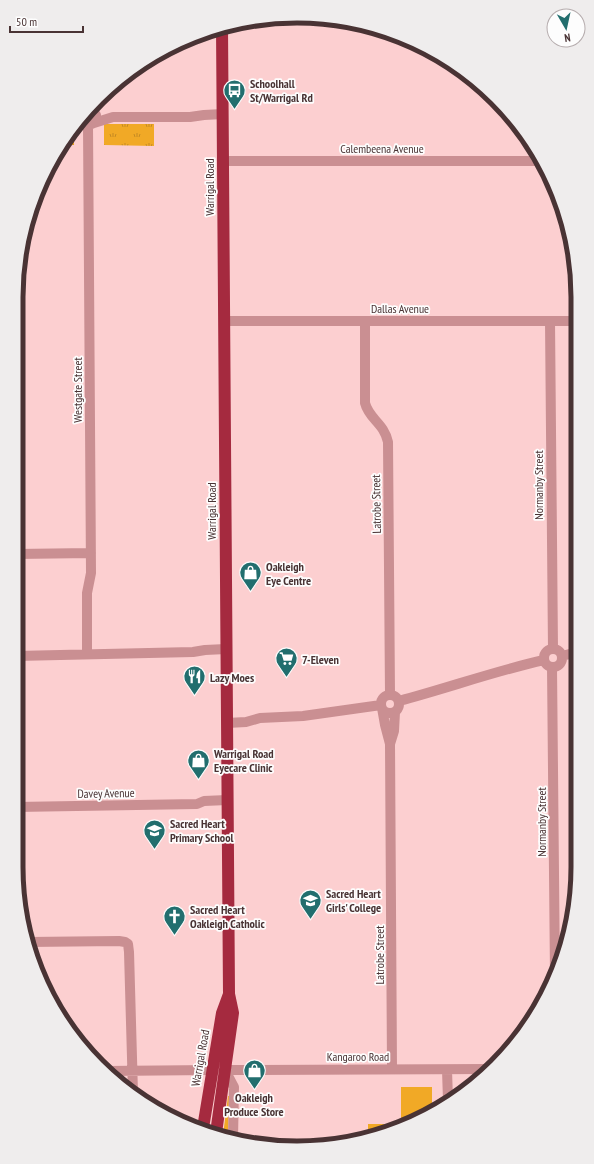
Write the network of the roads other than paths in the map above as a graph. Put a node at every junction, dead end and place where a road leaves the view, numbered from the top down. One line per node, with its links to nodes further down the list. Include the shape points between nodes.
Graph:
1 (222, 33): 2 (highway, Warrigal Road)
2 (222, 117): 3 (street, via 204,115); 5 (highway, Warrigal Road)
3 (89, 119)
4 (87, 121): 11 (street, Westgate Street)
5 (223, 161): 6 (street, Calembeena Avenue); 8 (highway, Warrigal Road)
6 (535, 161)
7 (571, 320): 10 (street, Dallas Avenue)
8 (224, 321): 9 (street, Dallas Avenue); 14 (highway, Warrigal Road)
9 (365, 321): 10 (street, Dallas Avenue); 21 (street, Latrobe Street, via 365,403 384,430 388,442)
10 (550, 321): 13 (street, Normanby Street)
11 (91, 553): 12 (street); 15 (street, Westgate Street, via 92,573 87,593)
12 (23, 554)
13 (553, 649): 18 (street); 19 (street, via 547,651)
14 (226, 652): 15 (street, via 205,650); 25 (highway, Warrigal Road)
15 (87, 654): 17 (street)
16 (571, 654): 18 (street)
17 (23, 656)
18 (562, 656): 20 (street, via 560,664)
19 (544, 660): 20 (street); 22 (street)
20 (552, 667): 30 (street, Normanby Street)
21 (390, 694): 22 (street, via 396,696); 23 (street, via 384,696)
22 (399, 701): 24 (street, via 399,708)
23 (382, 707): 24 (street, via 388,713); 25 (street, via 303,716 250,716); 26 (street, Latrobe Street)
24 (395, 712): 26 (street, Latrobe Street)
25 (227, 719): 27 (highway, Warrigal Road)
26 (390, 744): 32 (street, Latrobe Street)
27 (227, 804): 28 (street, Davey Avenue, via 204,800 197,804); 31 (highway, Warrigal Road)
28 (23, 807)
29 (33, 942): 34 (street, via 126,943 129,952)
30 (555, 958)
31 (229, 994): 35 (highway, Warrigal Road, via 222,1013); 36 (highway, Warrigal Road, via 233,1013)
32 (392, 1069): 36 (street, Kangaroo Road); 37 (street, Kangaroo Road)
33 (482, 1069): 37 (street, Kangaroo Road)
34 (133, 1070): 35 (street); 38 (street); 39 (street)
35 (212, 1070): 41 (highway, Warrigal Road)
36 (225, 1070): 42 (highway, Warrigal Road); 43 (street, via 234,1087)
37 (447, 1070): 40 (street)
38 (114, 1071)
39 (133, 1086)
40 (448, 1096)
41 (204, 1124)
42 (217, 1129)
43 (233, 1134)

